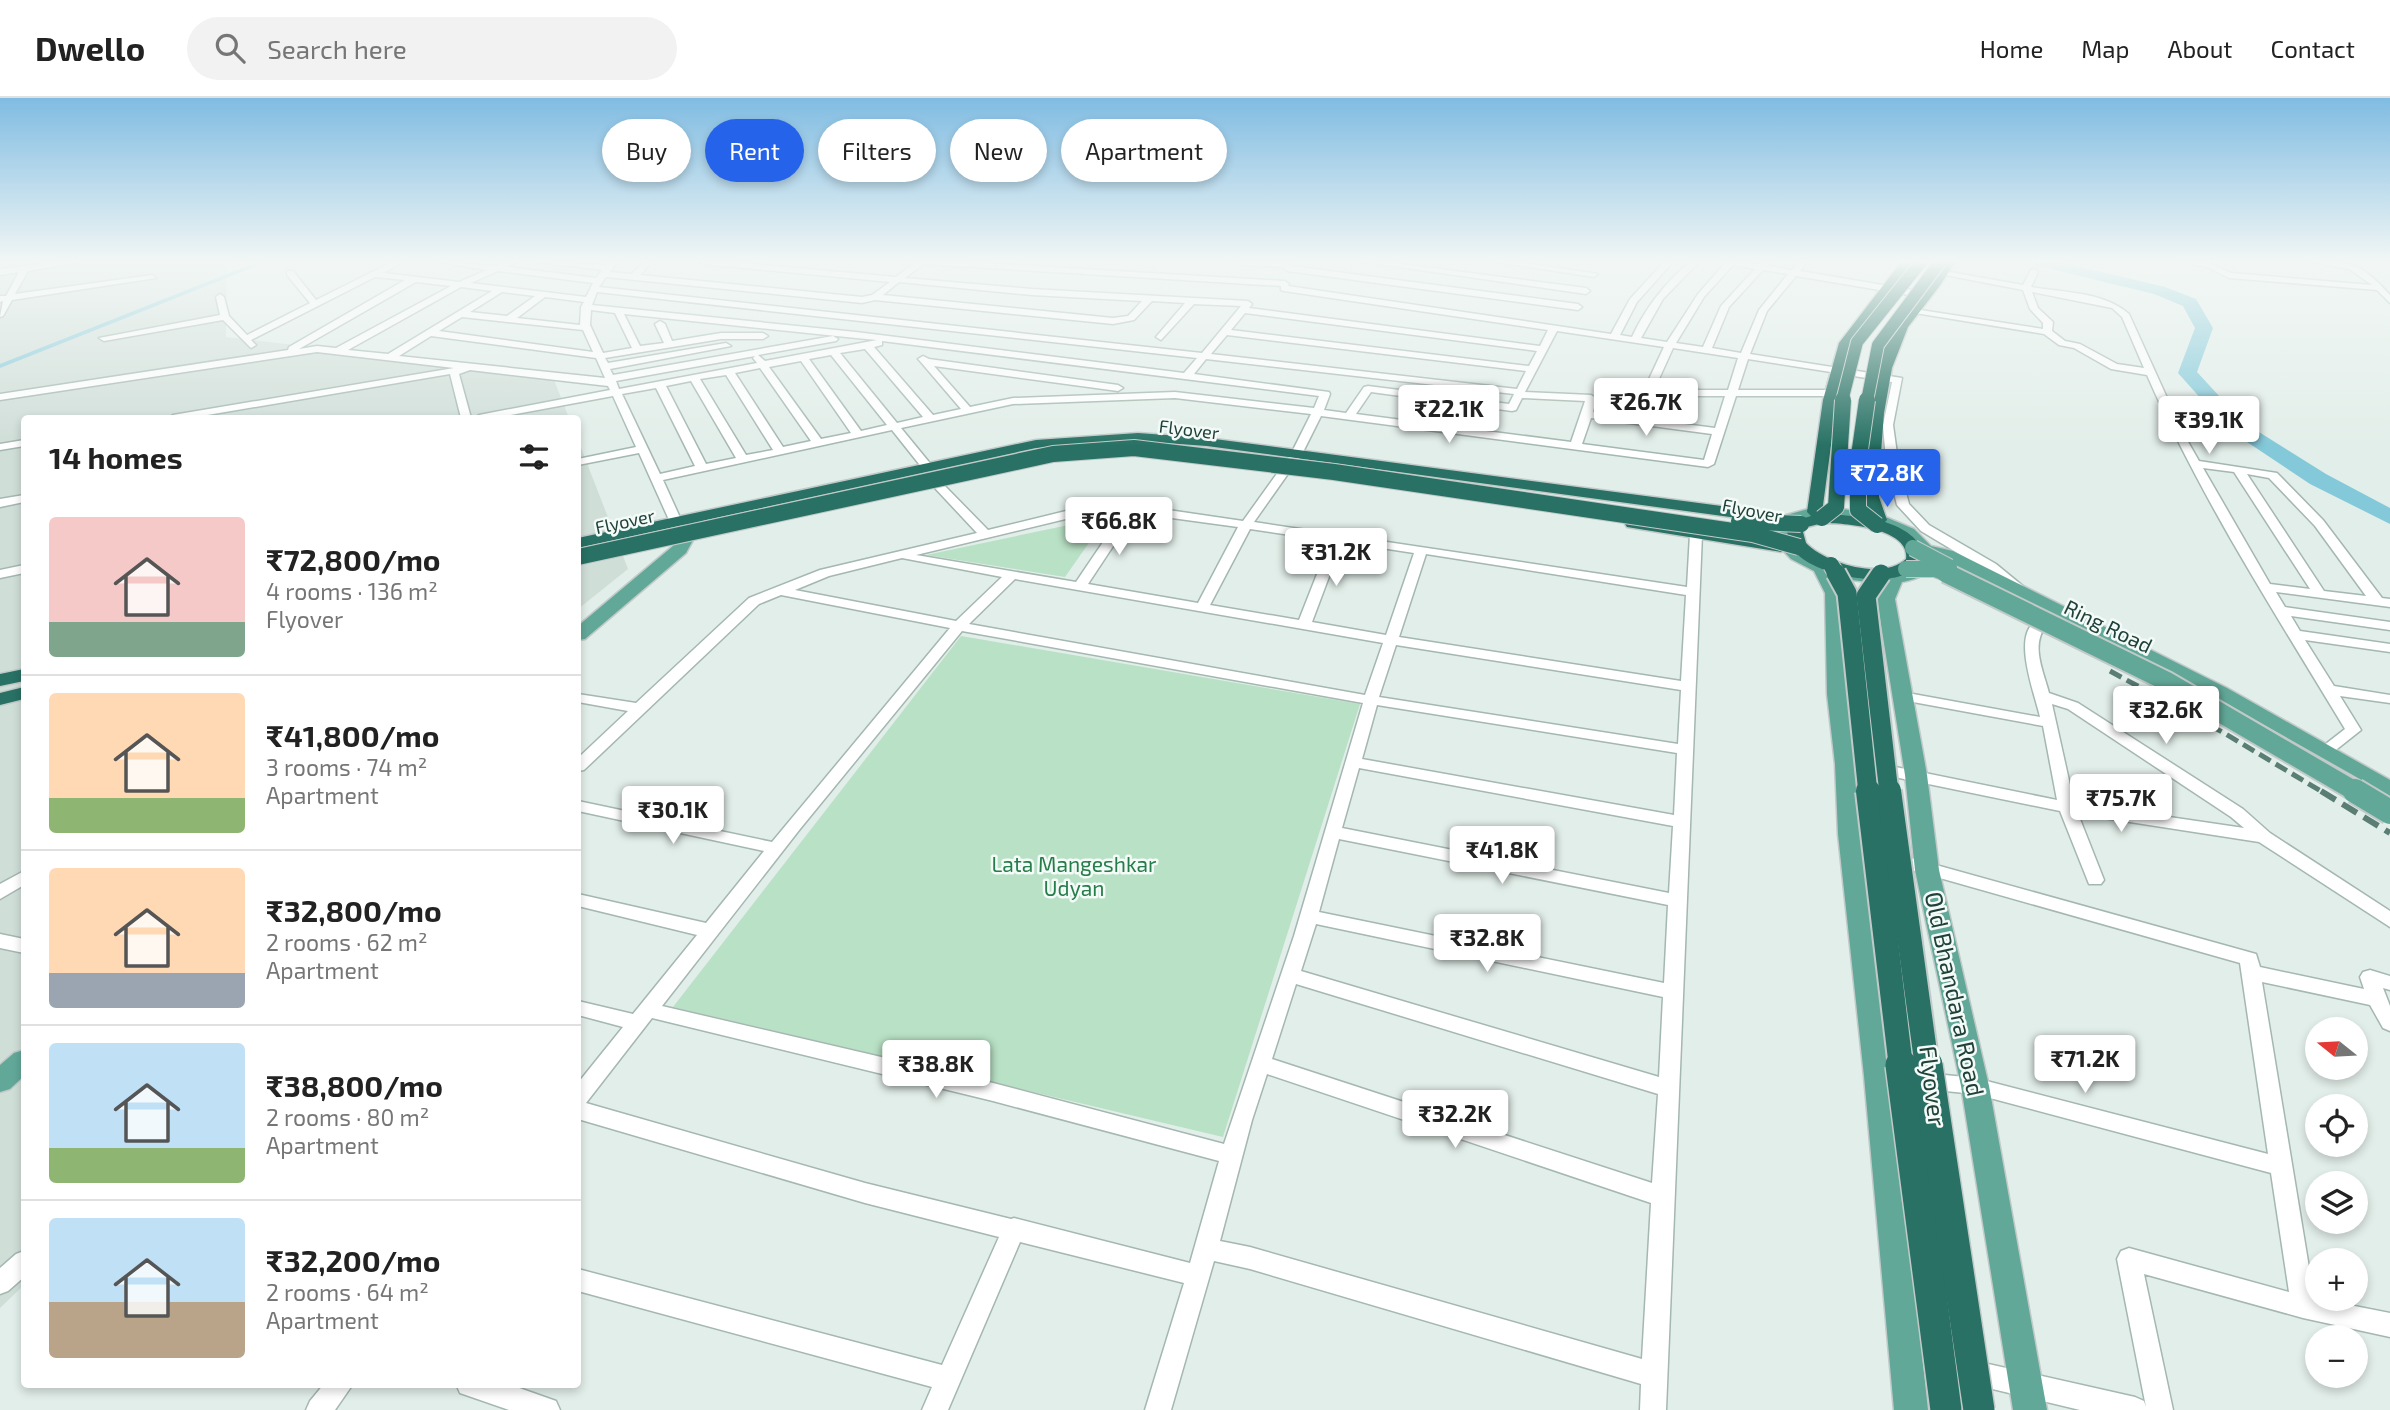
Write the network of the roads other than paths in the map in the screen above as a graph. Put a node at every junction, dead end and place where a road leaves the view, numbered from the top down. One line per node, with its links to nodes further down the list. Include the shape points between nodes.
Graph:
1 (189, 323): 44 (street)
2 (231, 323): 46 (street)
3 (277, 323): 46 (street)
4 (337, 323): 59 (street)
5 (389, 323): 56 (street)
6 (445, 323): 40 (street)
7 (545, 323): 33 (street)
8 (586, 323): 33 (street)
9 (624, 323): 53 (street)
10 (660, 323): 50 (street)
11 (677, 323): 45 (street)
12 (720, 323): 32 (street)
13 (764, 323): 32 (street)
14 (920, 323): 36 (street)
15 (1173, 323): 42 (street)
16 (1232, 323): 38 (street)
17 (1367, 323): 55 (street)
18 (1522, 323): 34 (street)
19 (1571, 323): 35 (street)
20 (1621, 323): 43 (street)
21 (1642, 323): 48 (street)
22 (1680, 323): 52 (street)
23 (1719, 323): 57 (street)
24 (1758, 323): 65 (street)
25 (1861, 323): 73 (highway, via 1845,343)
26 (1872, 323): 119 (highway, bridge, via 1857,342 1842,403 1836,507)
27 (1896, 323): 123 (highway, Flyover, bridge, via 1878,345 1858,463 1858,510)
28 (1906, 323): 77 (highway, via 1896,336)
29 (1989, 323): 39 (street)
30 (2048, 323): 39 (street)
31 (2130, 323): 74 (street)
32 (760, 326): 37 (street)
33 (586, 328): 63 (street)
34 (1554, 328): 35 (street); 55 (street)
35 (1568, 330): 43 (street)
36 (988, 331): 54 (street); 64 (street)
37 (810, 332): 41 (street); 45 (street)
38 (1225, 332): 64 (street); 71 (street)
39 (2047, 332): 74 (street, via 2114,368)
40 (429, 333): 62 (street); 63 (street)
41 (856, 335): 47 (street); 60 (street)
42 (1161, 337)
43 (1614, 337): 48 (street)
44 (104, 338)
45 (744, 338): 50 (street); 60 (street); 69 (street)
46 (246, 339): 61 (street)
47 (895, 340): 49 (street); 51 (street)
48 (1635, 340): 52 (street)
49 (909, 342): 54 (street); 67 (street)
50 (669, 344): 53 (street)
51 (867, 345): 58 (street); 93 (street)
52 (1670, 345): 57 (street); 81 (street)
53 (637, 349): 63 (street)
54 (966, 349): 76 (street)
55 (1543, 349): 71 (street)
56 (340, 350): 59 (street); 62 (street)
57 (1707, 350): 65 (street)
58 (833, 351): 66 (street); 94 (street)
59 (287, 352): 61 (street)
60 (754, 353): 68 (street); 79 (street)
61 (267, 355): 84 (street)
62 (392, 356): 70 (street)
63 (599, 356): 69 (street)
64 (1204, 356): 76 (street); 80 (street)
65 (1744, 356): 73 (street); 83 (street)
66 (803, 357): 68 (street); 96 (street)
67 (926, 362): 82 (street); 86 (street)
68 (762, 364): 72 (street); 97 (street)
69 (604, 367): 79 (street)
70 (471, 368): 79 (street); 89 (street); 90 (street, via 454,372)
71 (1532, 369): 80 (street)
72 (728, 370): 75 (street); 103 (street)
73 (1837, 370): 77 (street); 83 (street, via 1830,393); 102 (highway)
74 (2150, 372): 108 (street)
75 (694, 377): 78 (street); 106 (street)
76 (1186, 377): 87 (street, via 1325,394)
77 (1882, 377): 105 (highway); 149 (street, via 1898,380 1888,425 1903,505 1926,528 1991,567)
78 (659, 383): 79 (street); 110 (street)
79 (612, 385): 91 (street); 101 (street)
80 (1519, 393): 88 (street, via 1591,398); 92 (street, via 1512,408 1368,389)
81 (1647, 393): 83 (street); 85 (street)
82 (1170, 395): 86 (street, via 1013,401); 87 (street)
83 (1732, 395): 95 (street)
84 (0, 397)
85 (1641, 407)
86 (967, 410): 93 (street)
87 (1318, 412): 92 (street); 104 (street)
88 (1587, 414): 95 (street); 100 (street)
89 (191, 415)
90 (465, 415)
91 (491, 415)
92 (1349, 416): 100 (street)
93 (929, 417): 94 (street)
94 (893, 425): 96 (street); 109 (street)
95 (1718, 432): 100 (street, via 1708,464)
96 (857, 433): 97 (street)
97 (817, 442): 103 (street)
98 (21, 444): 99 (street)
99 (0, 447)
100 (1575, 447)
101 (643, 449): 107 (street); 113 (street)
102 (1825, 449): 105 (highway); 119 (highway)
103 (779, 450): 106 (street)
104 (1296, 454): 109 (highway, via 1125,437 1036,444); 112 (street); 122 (highway)
105 (1874, 457): 115 (highway)
106 (742, 459): 110 (street)
107 (581, 462)
108 (2195, 464): 111 (street); 145 (street)
109 (927, 467): 120 (highway)
110 (702, 468): 113 (street)
111 (2238, 469): 148 (street); 150 (street, via 2273,475)
112 (1282, 471): 114 (highway, via 1128,455 1023,463); 124 (street); 125 (highway)
113 (657, 478): 121 (street)
114 (937, 484): 126 (street); 127 (highway)
115 (1871, 497): 123 (highway); 135 (main road, via 1907,530)
116 (21, 500): 117 (street)
117 (0, 503)
118 (1132, 509): 124 (street); 126 (street, via 1107,505); 144 (street)
119 (1818, 515): 122 (highway, Flyover); 123 (highway, Flyover, bridge)
120 (697, 518): 121 (highway); 127 (main road)
121 (676, 522): 129 (highway); 130 (main road)
122 (1795, 522): 131 (highway, Flyover, bridge); 132 (highway, Flyover, bridge, via 1702,516 1135,441 1044,448)
123 (1878, 522): 133 (highway, Flyover)
124 (1245, 526): 128 (street); 151 (street)
125 (1696, 534): 131 (highway); 147 (street)
126 (986, 535): 137 (street)
127 (688, 538): 130 (highway); 158 (main road, via 659,570)
128 (1337, 539): 134 (street); 155 (street)
129 (581, 542)
130 (666, 543): 138 (highway); 153 (main road, via 650,562)
131 (1793, 547): 136 (highway, Flyover, bridge, via 1753,534 1334,472 1134,448 1053,454); 139 (highway, Flyover)
132 (581, 548)
133 (1920, 549): 135 (main road); 142 (highway, Flyover, bridge, via 1913,563); 186 (main road, Ring Road, bridge, via 2175,675)
134 (1421, 550): 147 (street); 160 (street)
135 (1947, 555): 149 (main road)
136 (581, 556)
137 (898, 556): 143 (street); 146 (street, via 825,573)
138 (581, 563)
139 (1826, 567): 142 (highway, Flyover); 183 (main road, via 1834,593 1837,694); 248 (highway, Flyover, bridge, via 1847,593 1879,899)
140 (21, 570): 141 (street)
141 (0, 573)
142 (1900, 573): 154 (main road, Ring Road, via 1939,573); 171 (main road, Old Bhandara Road, via 1886,599); 189 (main road, Ring Road, bridge, via 1935,569 1961,579 2166,681); 249 (highway, Flyover, bridge, via 1866,596 1902,899)
143 (1012, 575): 144 (street); 156 (street)
144 (1079, 587): 151 (street)
145 (2266, 587): 148 (street); 152 (street)
146 (780, 591): 156 (street); 177 (street, via 754,601)
147 (1694, 592): 167 (street)
148 (2320, 594): 150 (street)
149 (2025, 596): 180 (main road)
150 (2384, 602)
151 (1202, 608): 155 (street)
152 (2281, 611): 157 (street); 159 (street)
153 (581, 619)
154 (2040, 624): 172 (street, via 2030,647); 190 (main road, Ring Road, via 2260,739)
155 (1304, 625): 160 (street)
156 (959, 626): 176 (street); 194 (street)
157 (2390, 626)
158 (581, 633)
159 (2297, 635): 161 (street); 169 (street)
160 (1390, 640): 167 (street); 176 (street)
161 (2390, 649)
162 (21, 669): 163 (highway)
163 (0, 673)
164 (21, 676): 165 (highway)
165 (0, 680)
166 (21, 685): 168 (highway)
167 (1689, 687): 179 (street)
168 (0, 690)
169 (2329, 690): 175 (street); 180 (street, via 2353,730)
170 (21, 694): 174 (highway)
171 (1902, 696): 178 (street); 184 (main road, Old Bhandara Road)
172 (2043, 696): 178 (street); 193 (street, via 2073,706 2237,813)
173 (581, 698): 177 (street)
174 (0, 699)
175 (2390, 699)
176 (1371, 700): 179 (street); 181 (street)
177 (639, 708): 182 (street)
178 (2050, 723): 188 (street)
179 (1686, 750): 191 (street)
180 (2326, 750): 185 (main road)
181 (1352, 762): 191 (street); 192 (street)
182 (581, 763)
183 (1846, 764): 184 (street); 195 (main road)
184 (1916, 775): 188 (street); 196 (main road, Old Bhandara Road)
185 (2390, 789)
186 (2390, 801)
187 (581, 807): 194 (street)
188 (2067, 807): 193 (street); 198 (street)
189 (2390, 812)
190 (2390, 819)
191 (1683, 822): 201 (street)
192 (1333, 832): 201 (street); 202 (street)
193 (2264, 837): 203 (street)
194 (775, 848): 204 (street)
195 (1852, 855): 196 (street, via 1899,860); 217 (main road)
196 (1927, 870): 207 (street, via 2249,959); 220 (main road, Old Bhandara Road)
197 (21, 879): 199 (street)
198 (2095, 880)
199 (0, 893)
200 (581, 901): 204 (street)
201 (1679, 901): 210 (street)
202 (1309, 916): 208 (street); 210 (street)
203 (2390, 920)
204 (710, 931): 213 (street)
205 (0, 941): 206 (street)
206 (21, 945)
207 (2251, 972): 211 (street); 226 (street)
208 (1290, 975): 215 (street); 221 (street)
209 (2390, 983): 211 (street, via 2370,977)
210 (1674, 992): 221 (street)
211 (2376, 999): 214 (street)
212 (581, 1008): 213 (street)
213 (644, 1016): 222 (street); 225 (street, via 993,1092)
214 (2390, 1023)
215 (1260, 1063): 225 (street); 227 (street)
216 (21, 1064): 219 (main road)
217 (1878, 1076): 220 (street); 236 (main road)
218 (21, 1080): 223 (main road)
219 (0, 1081)
220 (1975, 1086): 226 (street); 239 (main road, Old Bhandara Road)
221 (1669, 1089): 227 (street)
222 (581, 1094)
223 (0, 1098)
224 (581, 1111): 228 (street, via 865,1193)
225 (1231, 1155): 229 (street)
226 (2283, 1167): 234 (street)
227 (1664, 1197): 237 (street)
228 (1014, 1228): 231 (street); 238 (street)
229 (1206, 1249): 231 (street); 237 (street)
230 (21, 1265): 233 (street)
231 (1198, 1276): 245 (street)
232 (581, 1281): 238 (street)
233 (0, 1283)
234 (2303, 1307): 235 (street); 252 (street, via 2129,1259)
235 (2390, 1325)
236 (1905, 1357): 239 (street); 247 (main road)
237 (1654, 1375): 246 (street)
238 (948, 1379): 244 (street)
239 (2025, 1384): 250 (main road, Old Bhandara Road); 251 (street)
240 (337, 1388): 242 (street)
241 (480, 1388): 243 (street)
242 (319, 1410)
243 (545, 1410)
244 (935, 1410)
245 (1158, 1410)
246 (1654, 1410)
247 (1911, 1410)
248 (1946, 1410)
249 (1979, 1410)
250 (2030, 1410)
251 (2135, 1410)
252 (2160, 1410)

